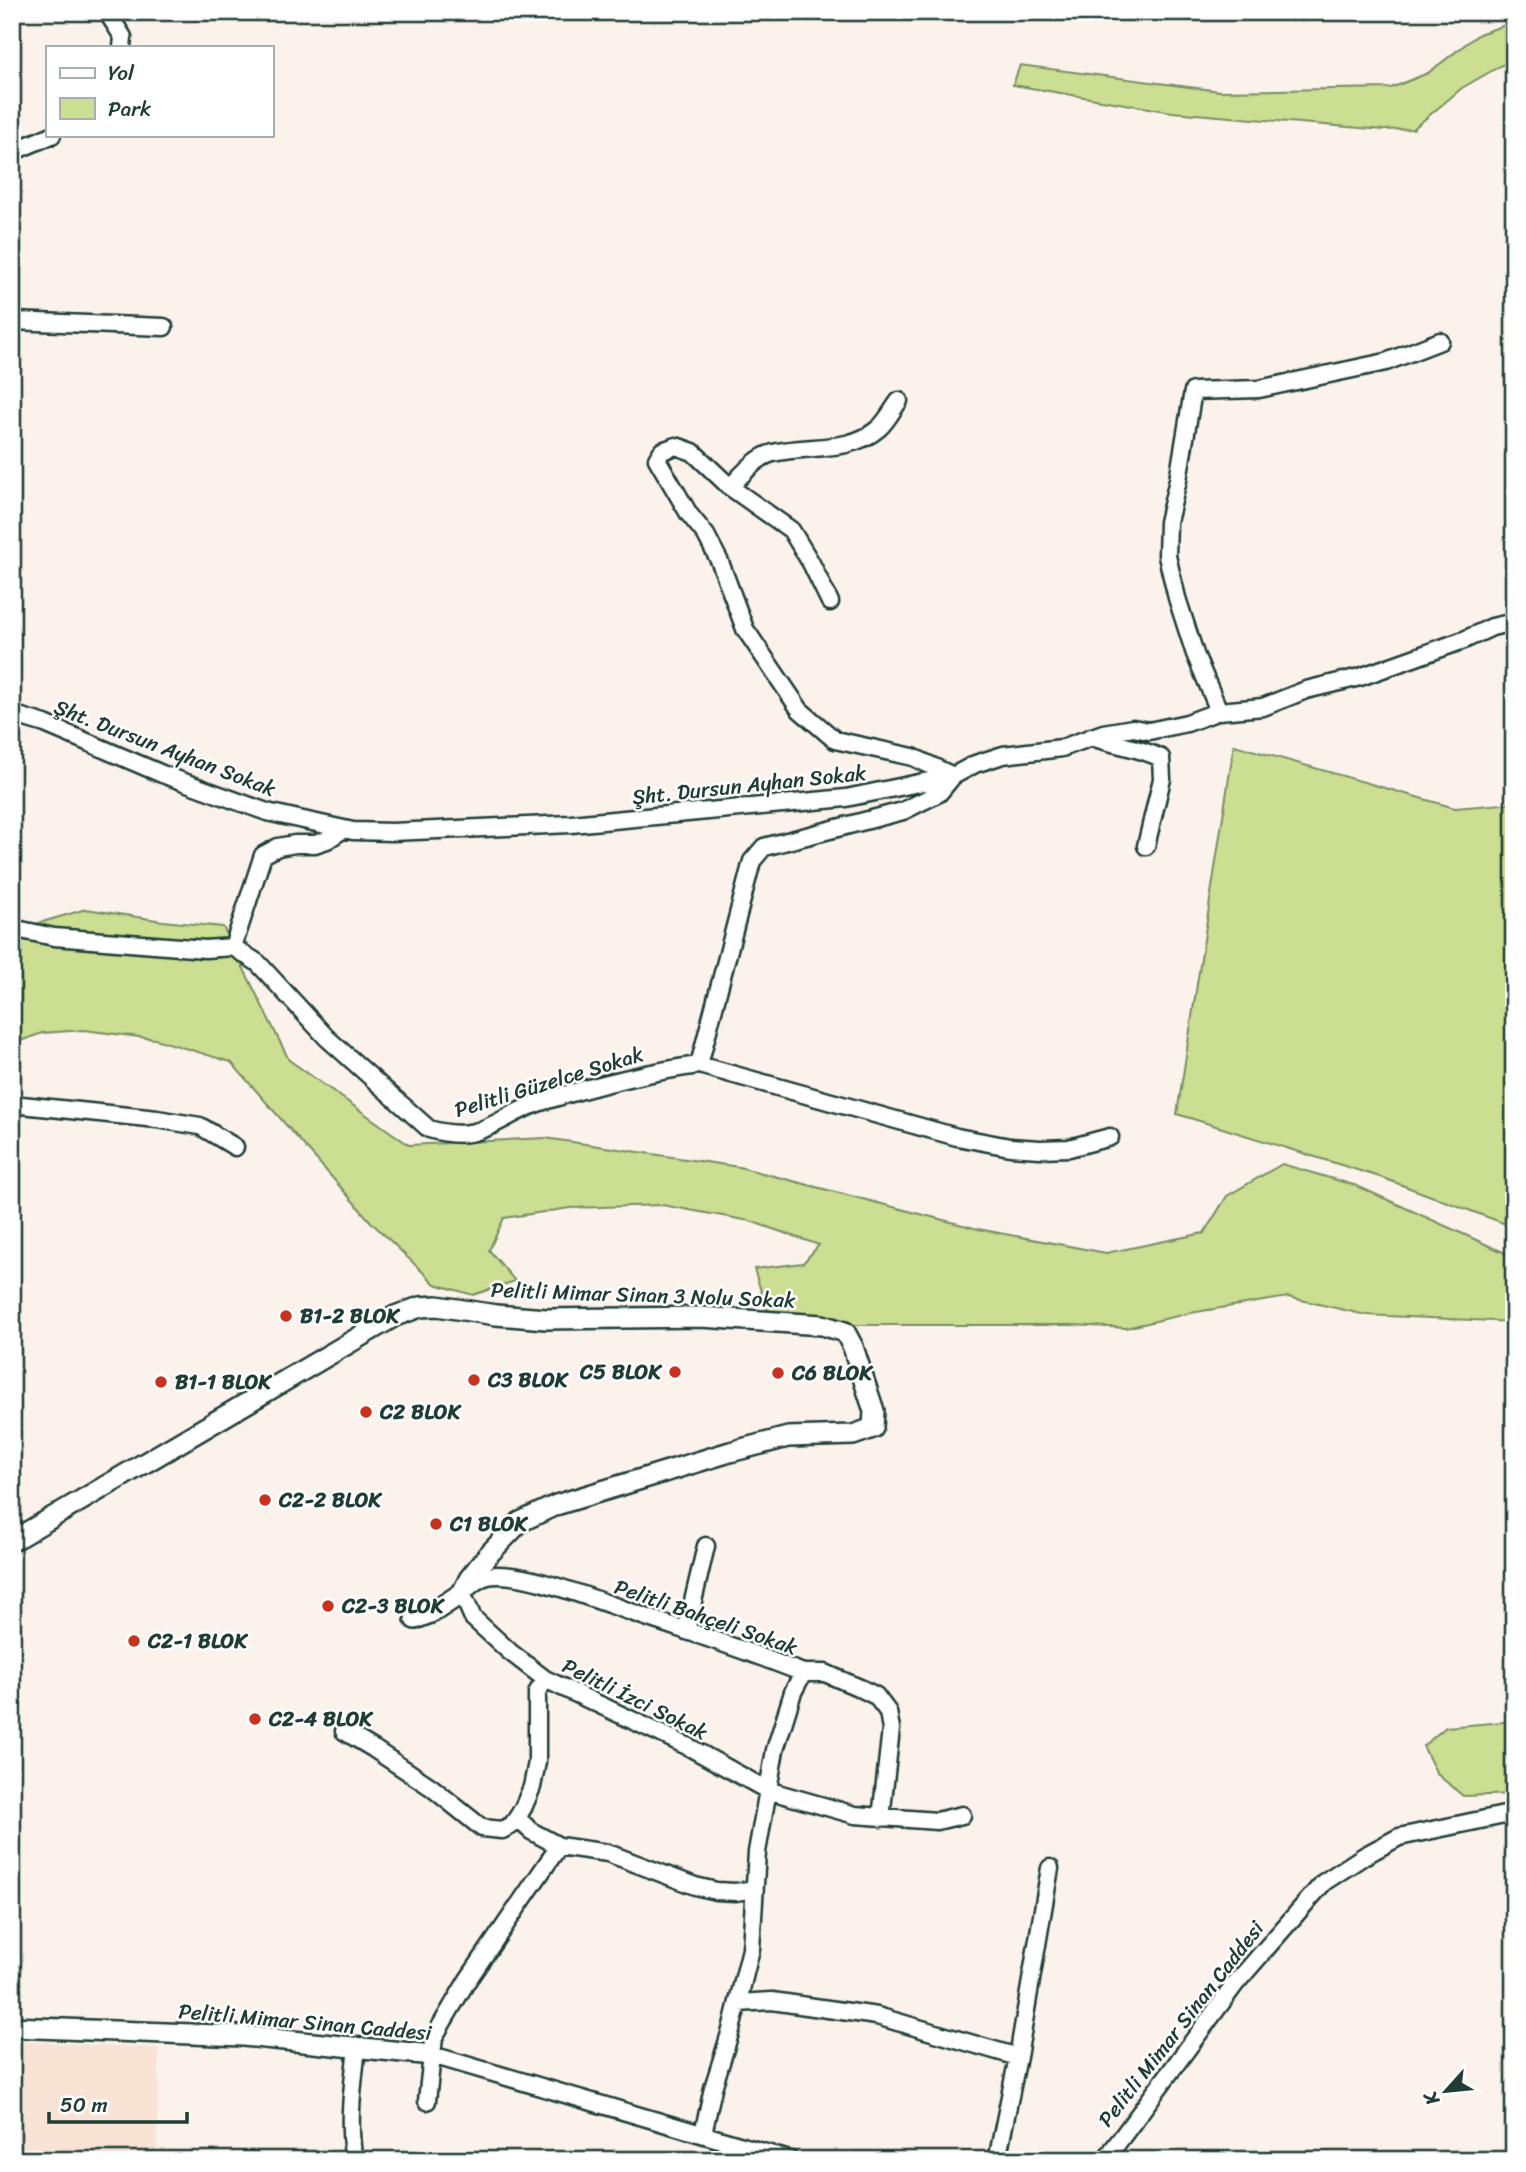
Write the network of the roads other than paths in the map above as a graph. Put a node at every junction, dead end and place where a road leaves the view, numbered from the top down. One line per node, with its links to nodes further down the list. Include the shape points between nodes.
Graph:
1 (107, 12): 2 (street, via 123,37)
2 (122, 46)
3 (50, 136): 4 (street)
4 (12, 152)
5 (12, 321): 6 (street)
6 (164, 327)
7 (1440, 341): 12 (street, via 1386,362 1259,389 1193,391 1168,522 1167,556 1195,654)
8 (899, 401): 9 (street, via 880,427 864,438 829,448 771,453)
9 (730, 487): 10 (street, via 791,530); 15 (street, via 693,452 676,446 662,451 657,459 711,544 745,629 800,710 835,740 913,757)
10 (830, 602)
11 (1514, 622): 12 (street, Şht. Dursun Ayhan Sokak, via 1263,708)
12 (1219, 711): 14 (street, Şht. Dursun Ayhan Sokak, via 1149,731 1133,728)
13 (12, 714): 16 (street, Şht. Dursun Ayhan Sokak, via 267,812)
14 (1091, 737): 15 (street, Şht. Dursun Ayhan Sokak, via 1062,748 1003,755); 17 (street, via 1161,758 1162,779)
15 (953, 776): 16 (street, Şht. Dursun Ayhan Sokak, via 846,798 571,824 392,832); 20 (street, via 939,793 903,811 764,847 752,861)
16 (344, 829): 19 (street, Şht. Dursun Ayhan Sokak, via 315,844 278,846 263,855)
17 (1146, 846)
18 (12, 928): 19 (street, via 54,937 205,949)
19 (233, 947): 20 (street, Pelitli Güzelce Sokak, via 258,963 327,1038 429,1129 449,1135 493,1126 538,1103 627,1078)
20 (699, 1065): 22 (street, Pelitli Güzelce Sokak, via 957,1137 1010,1147 1069,1148)
21 (12, 1104): 23 (street, via 200,1126)
22 (1110, 1137)
23 (235, 1147)
24 (12, 1541): 26 (street, Pelitli Mimar Sinan 3 Nolu Sokak, via 395,1316 420,1307 546,1319 701,1317 822,1325 845,1332 874,1411 873,1428 853,1435 788,1437 556,1505 510,1531)
25 (706, 1546): 28 (street)
26 (462, 1592): 27 (street, Pelitli Mimar Sinan 3 Nolu Sokak); 28 (street, Pelitli Bahçeli Sokak, via 489,1576 522,1577); 30 (street, via 473,1618)
27 (415, 1619)
28 (686, 1631): 29 (street, Pelitli Bahçeli Sokak)
29 (803, 1673): 32 (street, Pelitli Bahçeli Sokak, via 782,1727); 36 (street, via 825,1673 860,1688 876,1696 888,1712 891,1729)
30 (545, 1679): 32 (street, Pelitli İzci Sokak, via 689,1747); 35 (street, Pelitli İzci Sokak, via 537,1693 535,1774)
31 (344, 1731): 35 (street, via 430,1787 482,1828 502,1830)
32 (767, 1790): 36 (street, Pelitli İzci Sokak); 39 (street, Pelitli Bahçeli Sokak)
33 (1514, 1813): 50 (street, Pelitli Mimar Sinan Caddesi, via 1399,1837 1324,1882 1236,1983)
34 (962, 1815): 36 (street, Pelitli İzci Sokak, via 936,1821)
35 (517, 1818): 37 (street)
36 (881, 1818)
37 (559, 1846): 39 (street, via 608,1853 716,1891); 43 (street, via 467,1981 434,2037)
38 (1051, 1868): 44 (street)
39 (754, 1889): 40 (street, Pelitli Bahçeli Sokak, via 751,1949)
40 (738, 2003): 44 (street, via 772,2001 877,2016); 46 (street, Pelitli Bahçeli Sokak)
41 (12, 2026): 42 (street, Pelitli Mimar Sinan Caddesi, via 243,2036)
42 (357, 2047): 43 (street, Pelitli Mimar Sinan Caddesi); 47 (street, via 350,2113)
43 (432, 2055): 45 (street); 46 (street, Pelitli Mimar Sinan Caddesi)
44 (1018, 2057): 49 (street)
45 (427, 2101)
46 (703, 2134): 48 (street, Pelitli Mimar Sinan Caddesi)
47 (354, 2160)
48 (790, 2160)
49 (997, 2160)
50 (1105, 2160)

